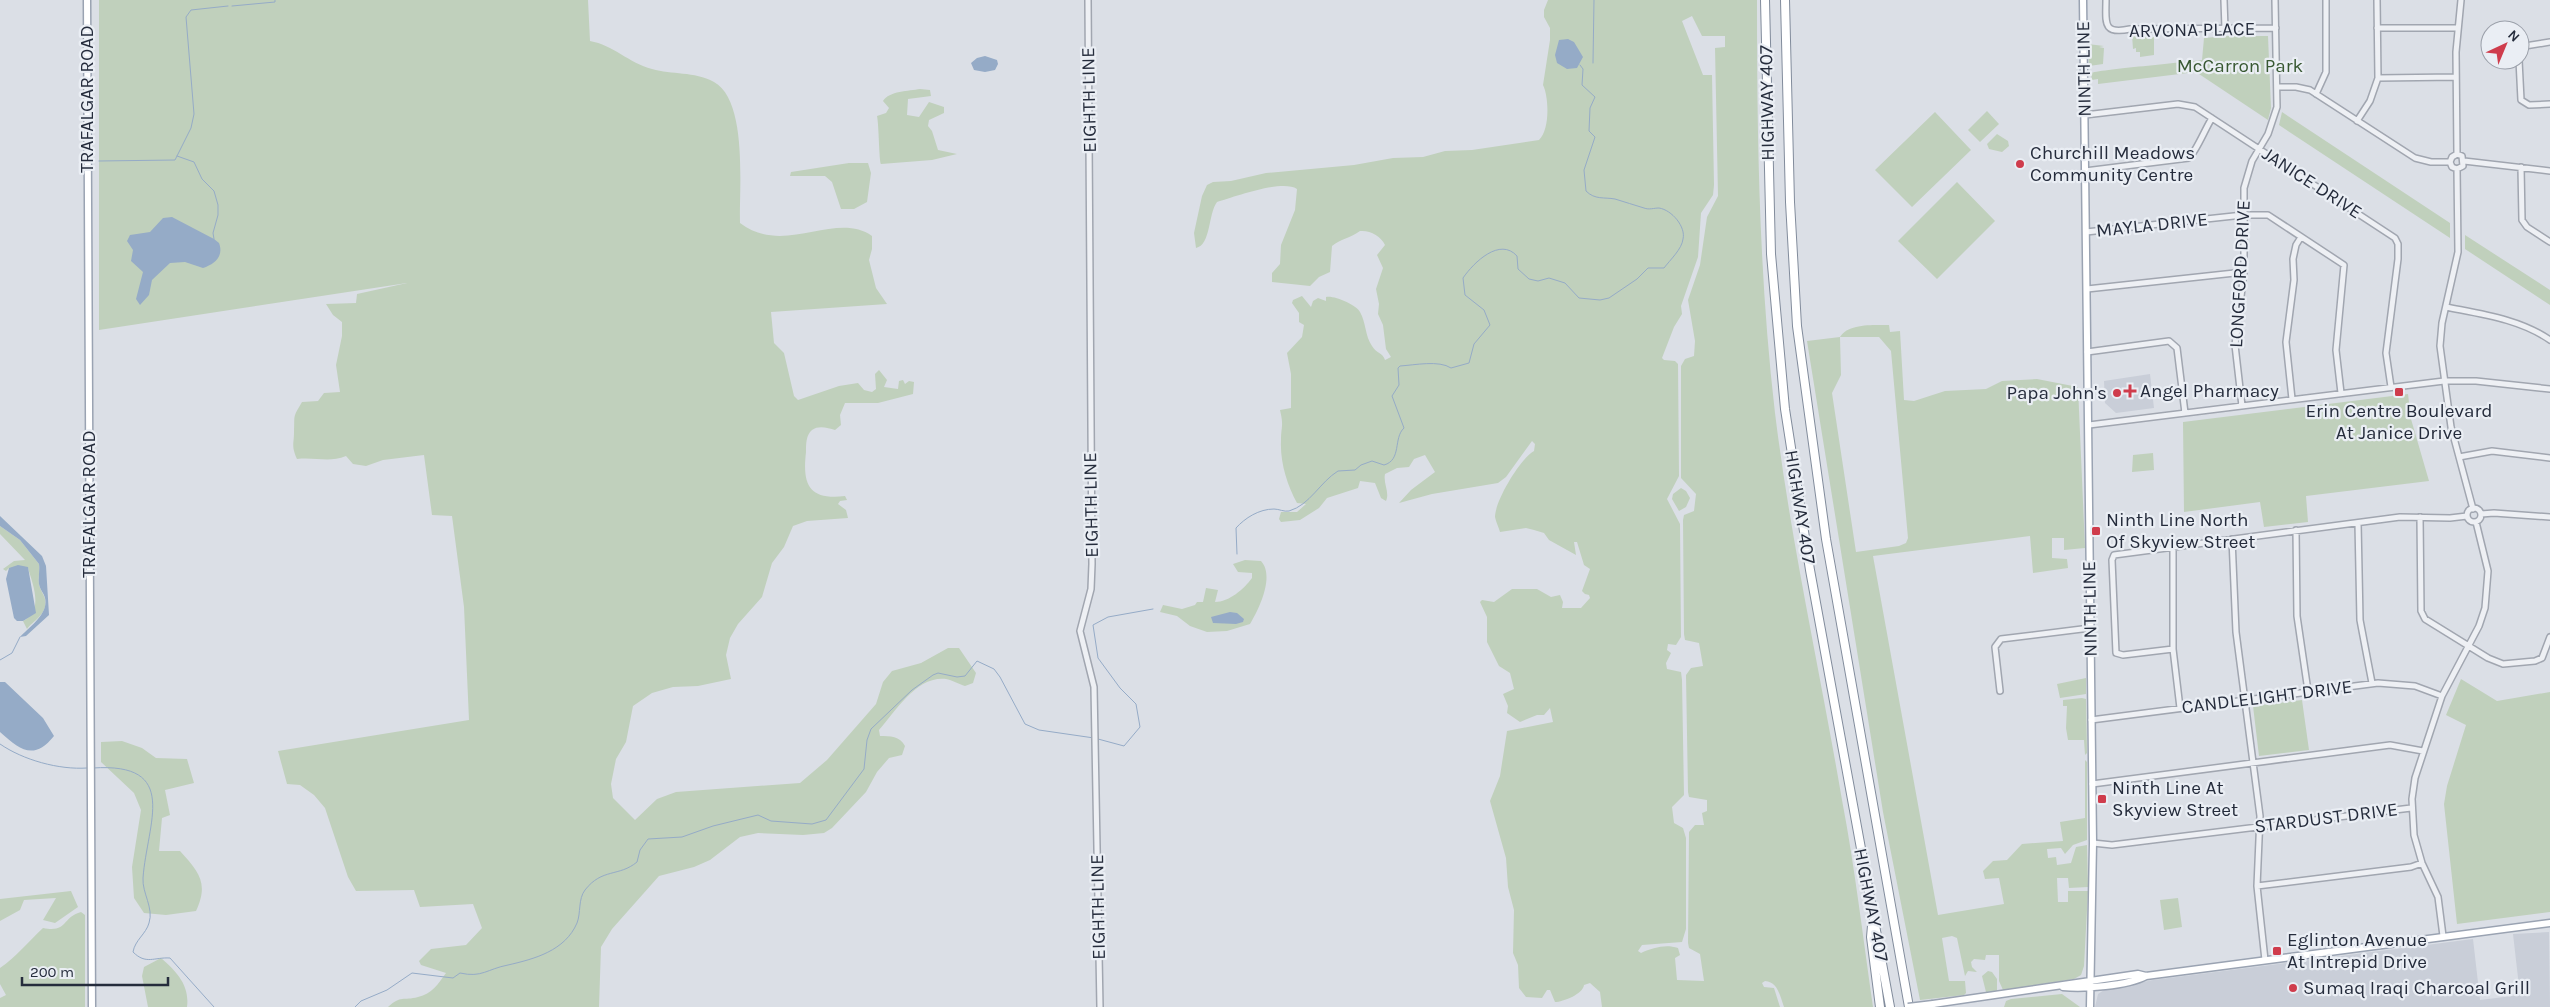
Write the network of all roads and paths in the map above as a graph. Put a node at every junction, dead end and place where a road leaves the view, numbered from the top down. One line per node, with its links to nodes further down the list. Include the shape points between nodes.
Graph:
1 (87, 0): 88 (main road, TRAFALGAR ROAD)
2 (1088, 0): 89 (street, EIGHTH LINE, via 1092,564 1091,589 1080,631 1092,675 1096,735)
3 (1765, 0): 83 (highway, HIGHWAY 407, via 1772,254 1786,409 1810,570)
4 (1785, 0): 92 (highway, HIGHWAY 407, via 1797,326 1826,539)
5 (2083, 0): 24 (main road, NINTH LINE)
6 (2106, 0): 15 (street, ARVONA PLACE, via 2106,23 2109,29 2117,32 2130,29)
7 (2224, 0): 15 (street)
8 (2276, 0): 12 (street, LONGFORD DRIVE)
9 (2326, 0): 22 (street, via 2326,72)
10 (2377, 0): 13 (street)
11 (2461, 0): 14 (street)
12 (2276, 28): 15 (street, ARVONA PLACE); 21 (street, LONGFORD DRIVE)
13 (2377, 28): 14 (street); 20 (street)
14 (2458, 28): 19 (street)
15 (2225, 29)
16 (2550, 42): 17 (street)
17 (2530, 45)
18 (2520, 70): 23 (street, via 2521,100 2529,104)
19 (2456, 77): 20 (street); 28 (street)
20 (2378, 78): 26 (street, via 2370,101)
21 (2277, 87): 22 (street, via 2300,87); 27 (street, LONGFORD DRIVE, via 2275,116)
22 (2316, 94): 26 (street)
23 (2550, 104)
24 (2085, 115): 25 (street, JANICE DRIVE, via 2178,104 2195,107); 33 (main road, NINTH LINE)
25 (2212, 118): 27 (street, JANICE DRIVE); 33 (street, via 2189,158)
26 (2357, 121): 30 (street, via 2414,158)
27 (2260, 149): 35 (street, LONGFORD DRIVE, via 2246,176); 45 (street, JANICE DRIVE, via 2395,238 2398,259 2386,353)
28 (2457, 154): 29 (street); 30 (street)
29 (2464, 161): 31 (street); 32 (street, via 2463,166)
30 (2450, 162): 32 (street)
31 (2521, 167): 34 (street); 38 (street, via 2522,220 2526,227)
32 (2457, 169): 41 (street, via 2458,252)
33 (2085, 171): 36 (main road, NINTH LINE)
34 (2550, 171)
35 (2243, 215): 36 (street, MAYLA DRIVE); 37 (street, MAYLA DRIVE, via 2268,215); 39 (street, LONGFORD DRIVE)
36 (2086, 232): 40 (main road, NINTH LINE)
37 (2300, 237): 47 (street, MAYLA DRIVE, via 2344,266 2336,350); 48 (street, via 2293,259 2294,280 2286,342)
38 (2550, 242)
39 (2244, 272): 40 (street); 49 (street, LONGFORD DRIVE, via 2234,345)
40 (2087, 289): 43 (main road, NINTH LINE)
41 (2446, 307): 42 (street, via 2516,322); 44 (street, via 2440,346)
42 (2550, 340)
43 (2087, 352): 50 (street, via 2170,341 2177,348); 51 (main road, NINTH LINE)
44 (2444, 381): 45 (street); 46 (street); 52 (street)
45 (2391, 387): 47 (street)
46 (2550, 389)
47 (2342, 394): 48 (street)
48 (2292, 400): 49 (street)
49 (2242, 406): 50 (street)
50 (2184, 413): 51 (street)
51 (2089, 425): 64 (main road, NINTH LINE)
52 (2459, 457): 53 (street, via 2492,452); 54 (street)
53 (2550, 458)
54 (2472, 509): 55 (street); 56 (street)
55 (2482, 514): 58 (street); 59 (street)
56 (2467, 516): 57 (street); 59 (street)
57 (2420, 517): 60 (street); 66 (street, via 2422,616)
58 (2550, 517)
59 (2476, 522): 66 (street, via 2488,588 2483,617)
60 (2358, 523): 61 (street); 68 (street, via 2360,620)
61 (2296, 530): 62 (street); 70 (street, via 2297,616)
62 (2232, 538): 63 (street); 72 (street, via 2236,632)
63 (2173, 546): 67 (street); 67 (street, via 2119,553 2112,560 2116,653)
64 (2090, 628): 69 (street, via 2001,639 1995,647); 74 (main road, NINTH LINE)
65 (2550, 637): 66 (street, via 2542,658 2535,662 2496,662)
66 (2469, 646): 71 (street)
67 (2173, 649): 73 (street)
68 (2372, 683): 70 (street, CANDLELIGHT DRIVE); 71 (street, CANDLELIGHT DRIVE, via 2405,684)
69 (2000, 691)
70 (2308, 691): 72 (street, CANDLELIGHT DRIVE)
71 (2442, 696): 75 (street)
72 (2245, 700): 73 (street, CANDLELIGHT DRIVE); 76 (street)
73 (2180, 708): 74 (street, CANDLELIGHT DRIVE)
74 (2091, 720): 77 (main road, NINTH LINE)
75 (2423, 751): 76 (street, via 2390,745); 78 (street, via 2414,778)
76 (2253, 763): 77 (street); 79 (street)
77 (2092, 784): 80 (main road, NINTH LINE)
78 (2411, 808): 79 (street, STARDUST DRIVE); 81 (street)
79 (2260, 827): 80 (street, STARDUST DRIVE, via 2112,845); 82 (street)
80 (2093, 843): 87 (main road, NINTH LINE)
81 (2422, 863): 82 (street); 85 (street, via 2438,897)
82 (2257, 886): 86 (street)
83 (1873, 919): 90 (highway, via 1871,937); 91 (highway, HIGHWAY 407)
84 (2550, 923): 85 (main road)
85 (2443, 936): 86 (main road)
86 (2266, 960): 87 (main road, via 2146,976 2138,974)
87 (2091, 984): 92 (main road, bridge); 93 (main road, NINTH LINE)
88 (92, 1007)
89 (1100, 1007)
90 (1880, 1007)
91 (1890, 1007)
92 (1909, 1007)
93 (2090, 1007)

